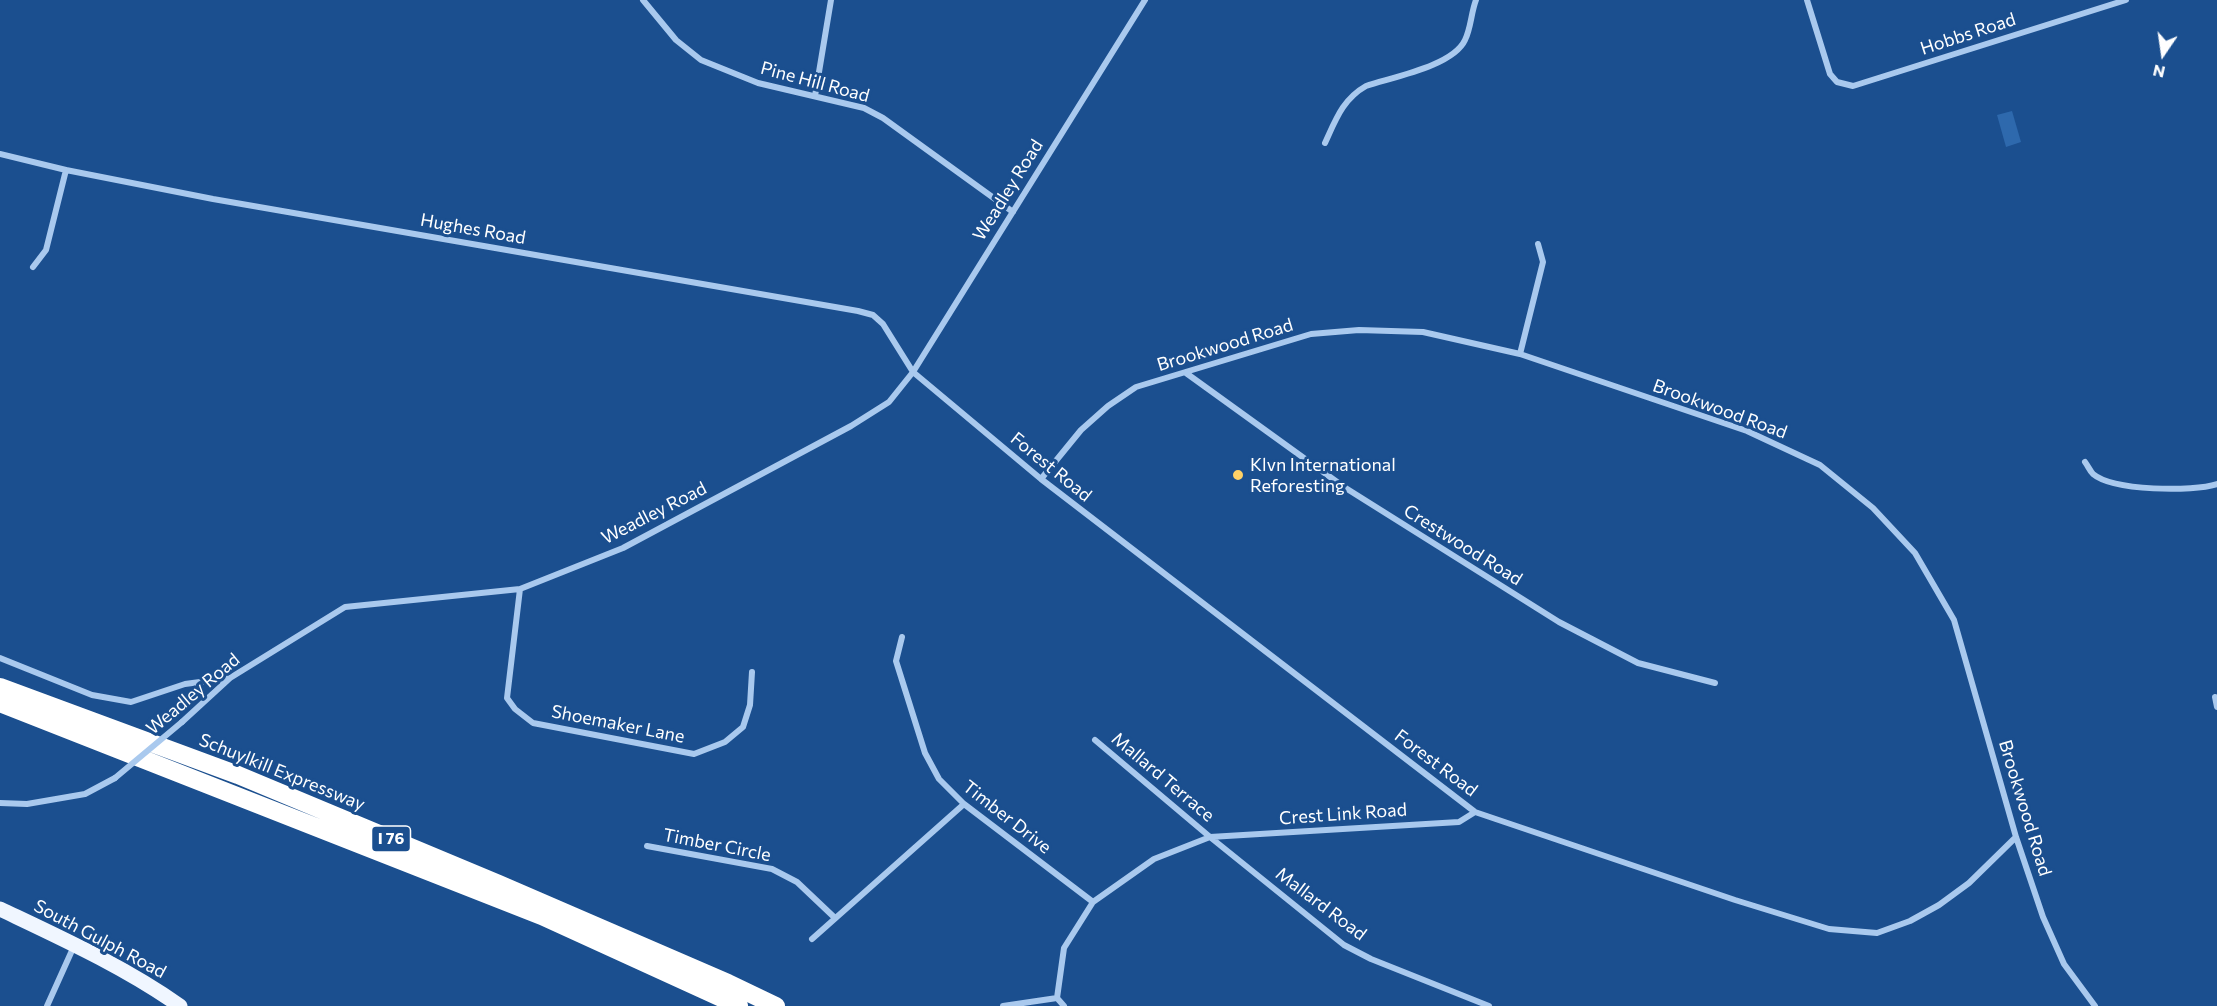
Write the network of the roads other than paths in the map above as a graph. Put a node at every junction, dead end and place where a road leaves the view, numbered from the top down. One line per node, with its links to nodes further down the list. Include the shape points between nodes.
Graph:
1 (644, 0): 7 (street, Pine Hill Road, via 676,40 700,60 758,83)
2 (831, 0): 7 (street)
3 (1145, 0): 11 (street, Weadley Road)
4 (1476, 0): 8 (street, via 1468,32 1458,51 1442,62 1356,92 1341,108)
5 (1807, 0): 6 (street, Hobbs Road, via 1830,74 1837,82 1853,87)
6 (2126, 0)
7 (815, 96): 11 (street, Pine Hill Road, via 864,108 883,118)
8 (1326, 142)
9 (0, 154): 10 (street, Hughes Road)
10 (66, 170): 13 (street, via 46,250); 15 (street, Hughes Road, via 301,215 858,310 883,324)
11 (1012, 212): 15 (street, Weadley Road)
12 (1538, 244): 14 (street, via 1543,262)
13 (33, 267)
14 (1520, 354): 16 (street, Brookwood Road, via 1423,332 1359,330 1311,334); 35 (street, Brookwood Road, via 1747,431 1820,465 1873,508 1916,553 1954,620)
15 (913, 372): 18 (street, Forest Road); 20 (street, Weadley Road, via 889,402 851,426 623,548)
16 (1186, 373): 18 (street, Brookwood Road, via 1136,387 1108,406 1081,430); 25 (street, Crestwood Road, via 1344,487 1559,622 1638,663)
17 (2085, 462): 19 (street, via 2094,474 2120,484 2161,490)
18 (1041, 480): 33 (street, Forest Road)
19 (2217, 484)
20 (520, 589): 23 (street, Shoemaker Lane, via 507,698 533,723 694,754 725,742 743,727 750,705); 24 (street, Weadley Road, via 345,607)
21 (902, 637): 32 (street, Timber Drive, via 896,661 925,753 939,779)
22 (0, 658): 24 (street, via 92,695 131,702 185,684)
23 (752, 672)
24 (230, 678): 31 (street, Weadley Road, bridge, via 115,778 85,794 27,804)
25 (1715, 683)
26 (0, 687): 46 (highway, Schuylkill Expressway / I 76, via 238,775 510,888)
27 (2215, 697): 29 (street)
28 (0, 703): 45 (highway, I 76, via 542,916)
29 (2217, 707)
30 (1095, 740): 34 (street, Mallard Terrace)
31 (0, 803)
32 (964, 804): 37 (street, Timber Drive); 39 (street)
33 (1475, 812): 34 (street, Crest Link Road, via 1459,822); 35 (street, Forest Road, via 1735,900 1829,928 1877,933 1939,905 1969,883)
34 (1210, 837): 37 (street, Crest Link Road, via 1154,859); 49 (street, Mallard Road, via 1344,945)
35 (2016, 837): 50 (street, Brookwood Road, via 2043,917 2064,964)
36 (648, 846): 39 (street, Timber Circle, via 772,869 798,882)
37 (1093, 902): 42 (street, via 1064,948)
38 (0, 909): 41 (main road, South Gulph Road)
39 (836, 918): 40 (street)
40 (812, 939)
41 (74, 945): 43 (street); 44 (main road, South Gulph Road)
42 (1057, 998): 47 (street); 48 (street)
43 (47, 1006)
44 (180, 1006)
45 (739, 1006)
46 (776, 1006)
47 (1003, 1006)
48 (1064, 1006)
49 (1489, 1006)
50 (2095, 1006)

